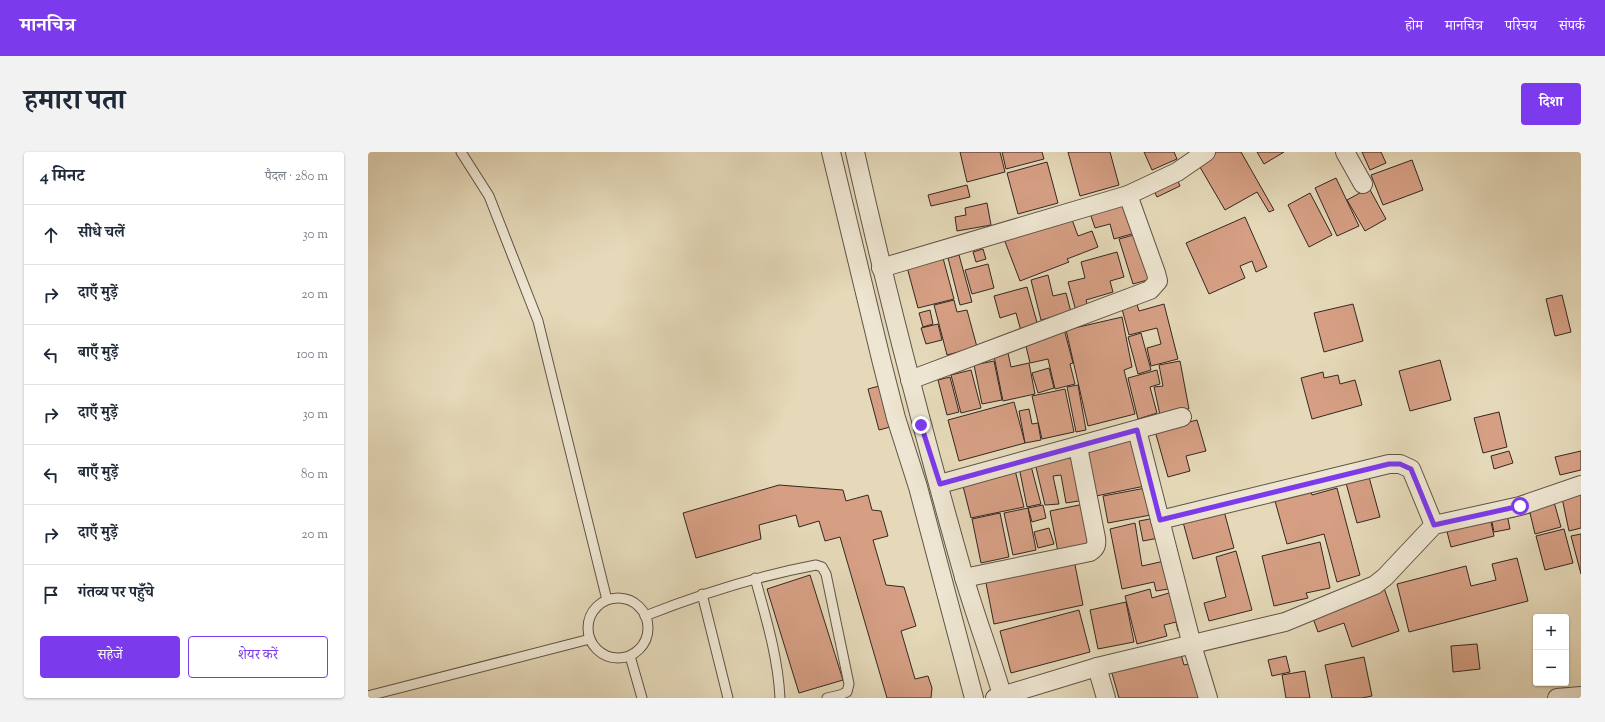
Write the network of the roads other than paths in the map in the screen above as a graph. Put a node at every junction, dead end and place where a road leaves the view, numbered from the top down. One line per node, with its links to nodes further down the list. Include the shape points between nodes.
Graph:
1 (461, 152): 20 (lane, via 489,196 538,321)
2 (831, 152): 33 (street, via 884,370)
3 (855, 152): 8 (street)
4 (1206, 152): 7 (street, via 1177,172)
5 (1345, 152): 6 (street)
6 (1363, 184)
7 (1128, 194): 8 (street); 9 (street, via 1156,273 1158,282 1150,290)
8 (881, 268): 9 (street)
9 (910, 380): 13 (street)
10 (1182, 417): 11 (street)
11 (1137, 430): 12 (street); 15 (street)
12 (1078, 447): 13 (street); 18 (street, via 1097,544 1095,549)
13 (940, 484): 18 (street)
14 (1581, 485): 16 (street, via 1520,506)
15 (1160, 520): 16 (street, via 1389,464 1400,464 1411,469); 23 (street)
16 (1434, 525): 23 (street, via 1375,585 1285,622)
17 (755, 578): 19 (lane); 31 (lane, via 772,638 779,673); 32 (lane, via 816,565 822,567 826,574 850,684 847,692)
18 (964, 578): 28 (street)
19 (702, 594): 21 (lane); 30 (lane)
20 (607, 600): 21 (lane, via 629,600 639,606); 22 (lane, via 597,607 591,616 588,628)
21 (646, 616): 24 (lane, via 646,639 640,649)
22 (590, 639): 24 (lane, via 597,649 607,656); 26 (lane)
23 (1192, 645): 25 (street); 35 (street)
24 (630, 656): 29 (lane)
25 (1097, 667): 28 (street); 34 (street)
26 (368, 696)
27 (1581, 696): 36 (street)
28 (1000, 697)
29 (642, 698)
30 (728, 698)
31 (780, 698)
32 (827, 698)
33 (974, 698)
34 (1106, 698)
35 (1208, 698)
36 (1557, 698)

